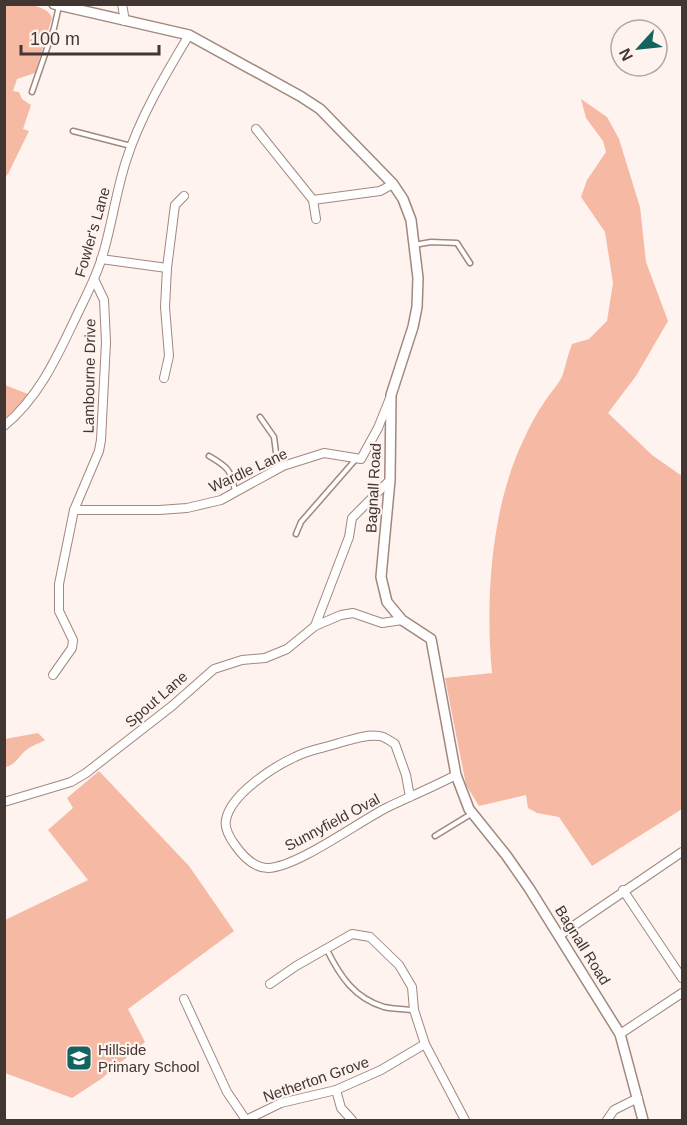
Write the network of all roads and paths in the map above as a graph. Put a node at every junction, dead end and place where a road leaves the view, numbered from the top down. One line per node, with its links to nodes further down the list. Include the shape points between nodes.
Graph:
1 (122, 4): 3 (street)
2 (57, 5): 3 (street, Bagnall Road); 5 (lane, via 54,28)
3 (125, 21): 4 (street, Bagnall Road)
4 (189, 35): 8 (street, Fowler's Lane, via 163,77); 9 (street, Bagnall Road, via 320,109)
5 (32, 92)
6 (256, 129): 11 (street)
7 (73, 131): 8 (lane)
8 (132, 147): 14 (street, Fowler's Lane)
9 (393, 184): 11 (street, via 380,191); 13 (street, Bagnall Road, via 411,220)
10 (184, 196): 16 (street, via 175,206)
11 (313, 200): 12 (street)
12 (316, 219)
13 (414, 245): 15 (lane, via 457,243); 19 (street, Bagnall Road, via 417,307)
14 (101, 259): 16 (street); 17 (street, Fowler's Lane)
15 (470, 263)
16 (167, 268): 18 (street, via 169,356)
17 (94, 279): 21 (street, Fowler's Lane, via 35,395); 27 (street, Lambourne Drive, via 104,300 102,440)
18 (164, 378)
19 (391, 395): 23 (street, via 378,428 361,459); 25 (street, Bagnall Road)
20 (260, 417): 24 (lane, via 274,437)
21 (4, 426)
22 (209, 456): 26 (lane, via 226,466)
23 (356, 459): 24 (street, Wardle Lane, via 324,453); 28 (lane, via 301,522)
24 (278, 469): 26 (street, Wardle Lane)
25 (390, 480): 29 (street, Bagnall Road, via 381,577 387,602); 30 (street, Spout Lane, via 352,518 349,537)
26 (235, 492): 27 (street, Wardle Lane, via 221,500 187,508)
27 (74, 510): 31 (street, Lambourne Drive, via 59,584 59,611 73,640 72,648)
28 (296, 534)
29 (402, 621): 30 (street, Spout Lane, via 382,623 353,613); 32 (street, Bagnall Road, via 431,639)
30 (315, 626): 34 (street, Spout Lane, via 287,649 214,669 86,774)
31 (53, 675)
32 (456, 775): 33 (street, Sunnyfield Oval); 37 (street, Bagnall Road)
33 (410, 797): 33 (street, Sunnyfield Oval, via 395,744 380,735 296,756 261,776 229,810 225,822 236,847 248,860 269,868 311,852)
34 (16, 799): 35 (street, Spout Lane); 36 (street)
35 (4, 802)
36 (4, 808)
37 (472, 813): 38 (lane); 41 (street, Bagnall Road, via 506,855)
38 (435, 836)
39 (682, 852): 40 (street)
40 (623, 890): 41 (street); 43 (street)
41 (560, 935): 48 (street, Bagnall Road)
42 (327, 949): 44 (street); 47 (lane, via 342,978 362,996 384,1007); 47 (street, via 352,934 370,937 399,964 412,987)
43 (682, 978)
44 (270, 984)
45 (682, 993): 48 (street)
46 (184, 999): 52 (street, Netherton Grove, via 227,1092)
47 (414, 1010): 49 (street)
48 (620, 1034): 51 (street, Bagnall Road)
49 (425, 1044): 50 (street, Netherton Grove); 54 (street)
50 (336, 1090): 52 (street, Netherton Grove, via 281,1103); 53 (street, via 341,1108)
51 (638, 1098): 55 (street, via 614,1110); 56 (street, Bagnall Road)
52 (246, 1120)
53 (352, 1120)
54 (465, 1120)
55 (607, 1120)
56 (643, 1120)

